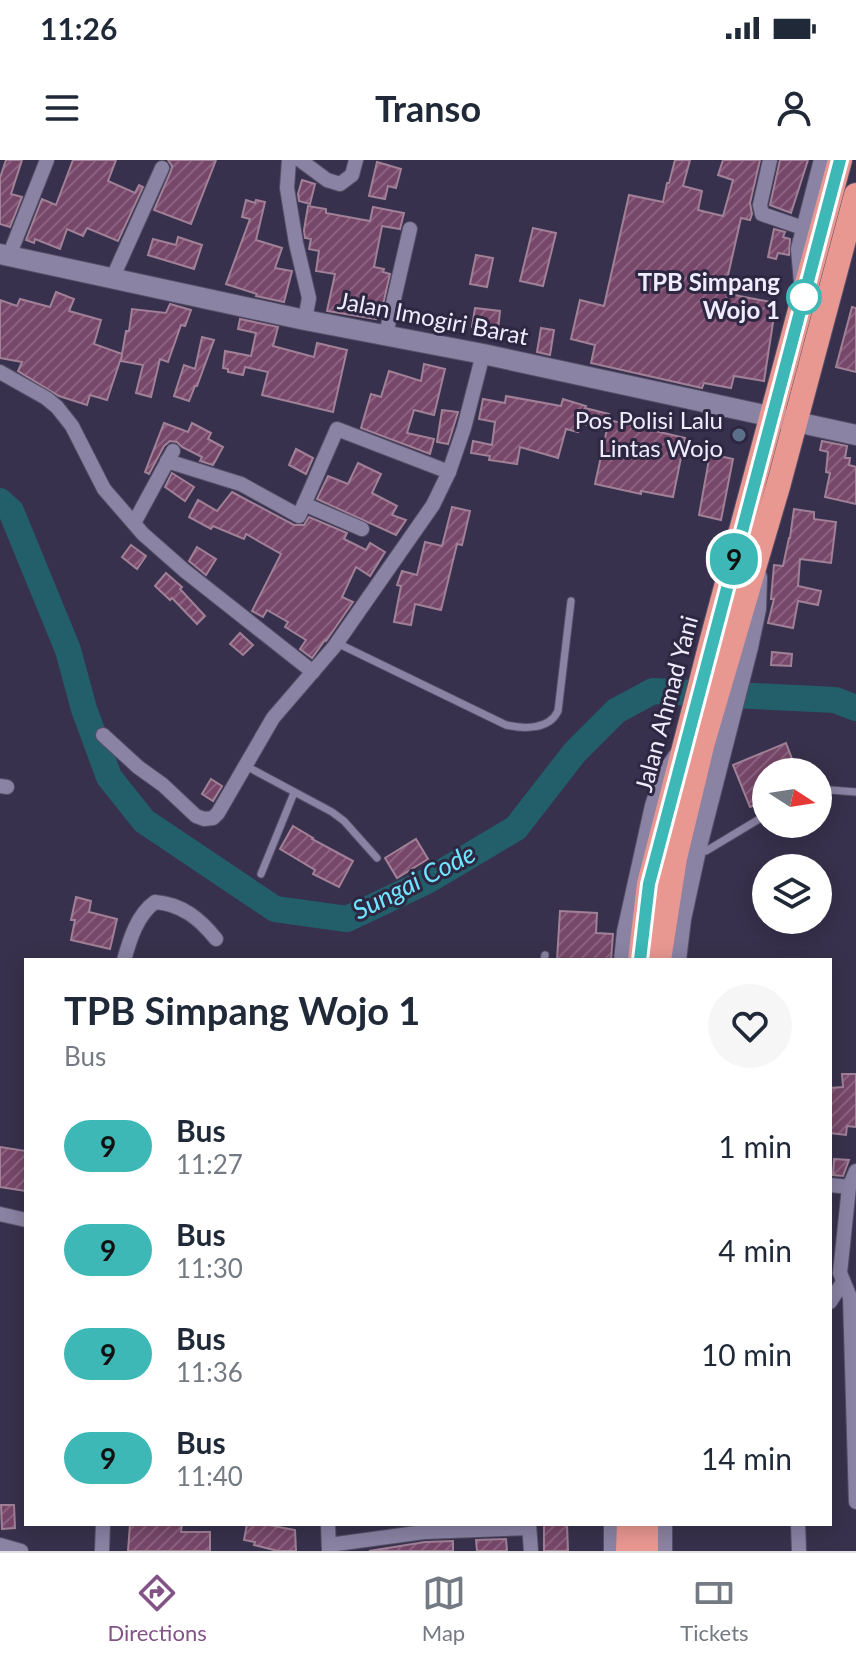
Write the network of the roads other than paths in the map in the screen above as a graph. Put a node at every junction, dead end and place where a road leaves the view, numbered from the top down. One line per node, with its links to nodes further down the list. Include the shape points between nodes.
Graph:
1 (47, 160): 12 (street)
2 (289, 160): 16 (street, via 287,188 309,298)
3 (300, 160): 4 (street, via 340,184 352,175)
4 (356, 160)
5 (770, 160): 11 (street, via 762,214)
6 (824, 160): 11 (main road)
7 (840, 160): 15 (highway, Jalan Ahmad Yani)
8 (162, 168): 14 (street)
9 (856, 195): 13 (highway, Jalan Ahmad Yani)
10 (410, 229): 17 (street)
11 (806, 229): 15 (main road, via 801,249)
12 (5, 255): 14 (main road, Jalan Imogiri Barat)
13 (848, 258): 21 (highway, Jalan Ahmad Yani)
14 (113, 277): 16 (main road, Jalan Imogiri Barat)
15 (805, 294): 20 (highway, Jalan Ahmad Yani)
16 (305, 320): 17 (main road, Jalan Imogiri Barat)
17 (386, 334): 18 (main road, Jalan Imogiri Barat)
18 (483, 354): 20 (main road, Jalan Imogiri Barat); 23 (street)
19 (0, 372): 25 (street, via 57,407 104,489)
20 (771, 417): 21 (main road, Jalan Imogiri Barat); 29 (highway, Jalan Ahmad Yani)
21 (796, 421): 22 (main road, Jalan Imogiri Barat); 29 (highway, Jalan Ahmad Yani)
22 (856, 435)
23 (449, 472): 24 (street, via 337,429); 28 (street, via 433,505)
24 (304, 504): 25 (street, via 299,516 241,484 170,456); 26 (street)
25 (134, 523): 30 (street, via 185,571)
26 (362, 529)
27 (571, 601): 28 (lane, via 558,711 546,725 506,725)
28 (337, 643): 30 (street)
29 (730, 645): 32 (highway, Jalan Ahmad Yani); 32 (main road)
30 (313, 672): 33 (street, via 273,718)
31 (103, 735): 33 (street, via 204,819 218,813)
32 (700, 742): 38 (main road); 43 (main road, via 664,778); 44 (highway, Jalan Ahmad Yani, via 649,884); 45 (highway, Jalan Ahmad Yani)
33 (245, 766): 36 (lane)
34 (832, 790): 35 (lane)
35 (856, 792)
36 (294, 793): 39 (lane, via 344,821); 40 (lane)
37 (752, 823): 38 (lane, via 708,850)
38 (696, 850): 46 (main road)
39 (377, 858)
40 (261, 874)
41 (216, 939): 42 (street, via 196,917 155,902 137,924)
42 (125, 958)
43 (624, 958)
44 (640, 958)
45 (659, 958)
46 (676, 958)
47 (856, 1171): 49 (street)
48 (832, 1185): 49 (street)
49 (849, 1187): 52 (street)
50 (0, 1214): 51 (street)
51 (24, 1220)
52 (843, 1282): 53 (street); 54 (street, via 850,1297)
53 (832, 1299)
54 (856, 1502)
55 (103, 1526): 66 (street)
56 (328, 1526): 64 (street)
57 (529, 1526): 64 (street, via 424,1532); 67 (street)
58 (614, 1526): 68 (main road)
59 (629, 1526): 69 (highway)
60 (646, 1526): 70 (highway)
61 (662, 1526): 71 (main road)
62 (798, 1526): 72 (street)
63 (0, 1545): 65 (street)
64 (329, 1548)
65 (21, 1551)
66 (102, 1551)
67 (531, 1551)
68 (614, 1551)
69 (628, 1551)
70 (646, 1551)
71 (662, 1551)
72 (799, 1551)

